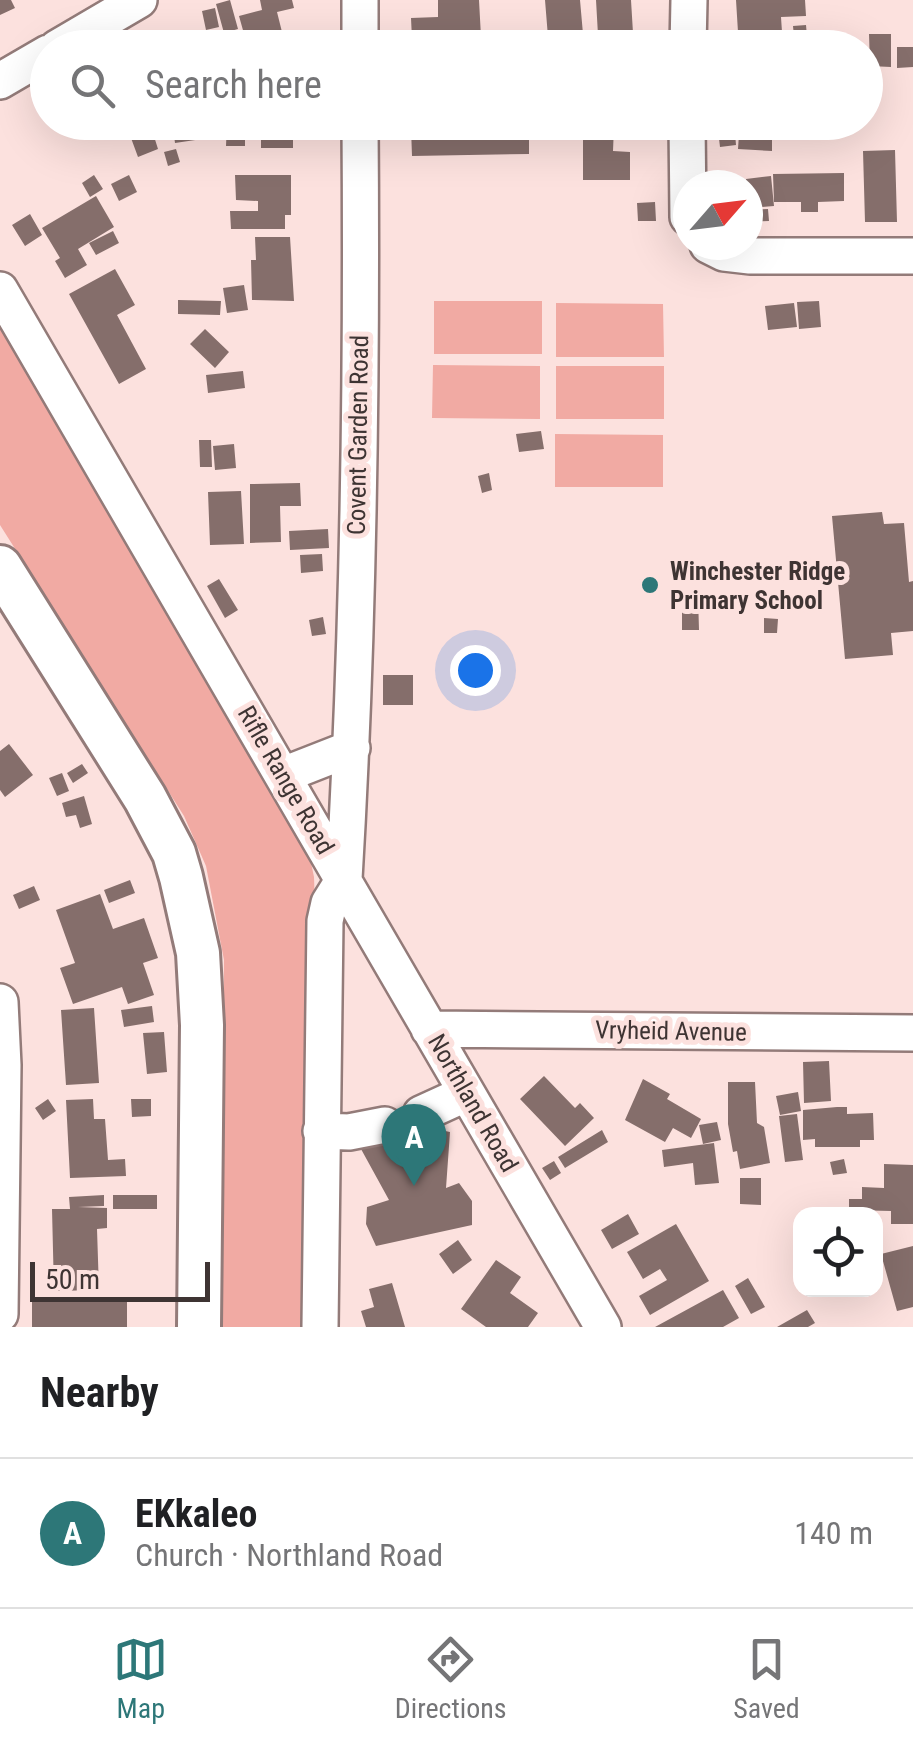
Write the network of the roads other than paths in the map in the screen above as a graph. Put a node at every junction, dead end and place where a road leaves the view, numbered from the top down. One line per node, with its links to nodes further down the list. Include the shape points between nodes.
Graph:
1 (138, 0): 4 (street)
2 (360, 0): 5 (street)
3 (689, 0): 6 (street)
4 (88, 30)
5 (360, 30)
6 (688, 30)
7 (30, 64): 8 (street)
8 (0, 81)
9 (360, 140): 16 (street, Covent Garden Road)
10 (688, 140): 11 (street)
11 (688, 170)
12 (763, 256): 13 (street)
13 (913, 256)
14 (0, 290): 17 (street, Rifle Range Road)
15 (0, 568): 27 (main road, via 146,798 182,877 198,953 202,1025)
16 (352, 748): 17 (street); 18 (street, Covent Garden Road)
17 (283, 775): 18 (street, Rifle Range Road)
18 (344, 879): 20 (street, Northland Road); 25 (street, Rifle Range Road, via 325,920)
19 (0, 1002): 26 (street)
20 (430, 1028): 21 (street, Vryheid Avenue); 22 (street, Northland Road)
21 (913, 1033)
22 (466, 1092): 23 (street); 29 (street, Northland Road)
23 (422, 1114)
24 (385, 1125): 25 (street)
25 (321, 1131): 28 (street, Rifle Range Road)
26 (0, 1314)
27 (198, 1327)
28 (320, 1327)
29 (604, 1327)

